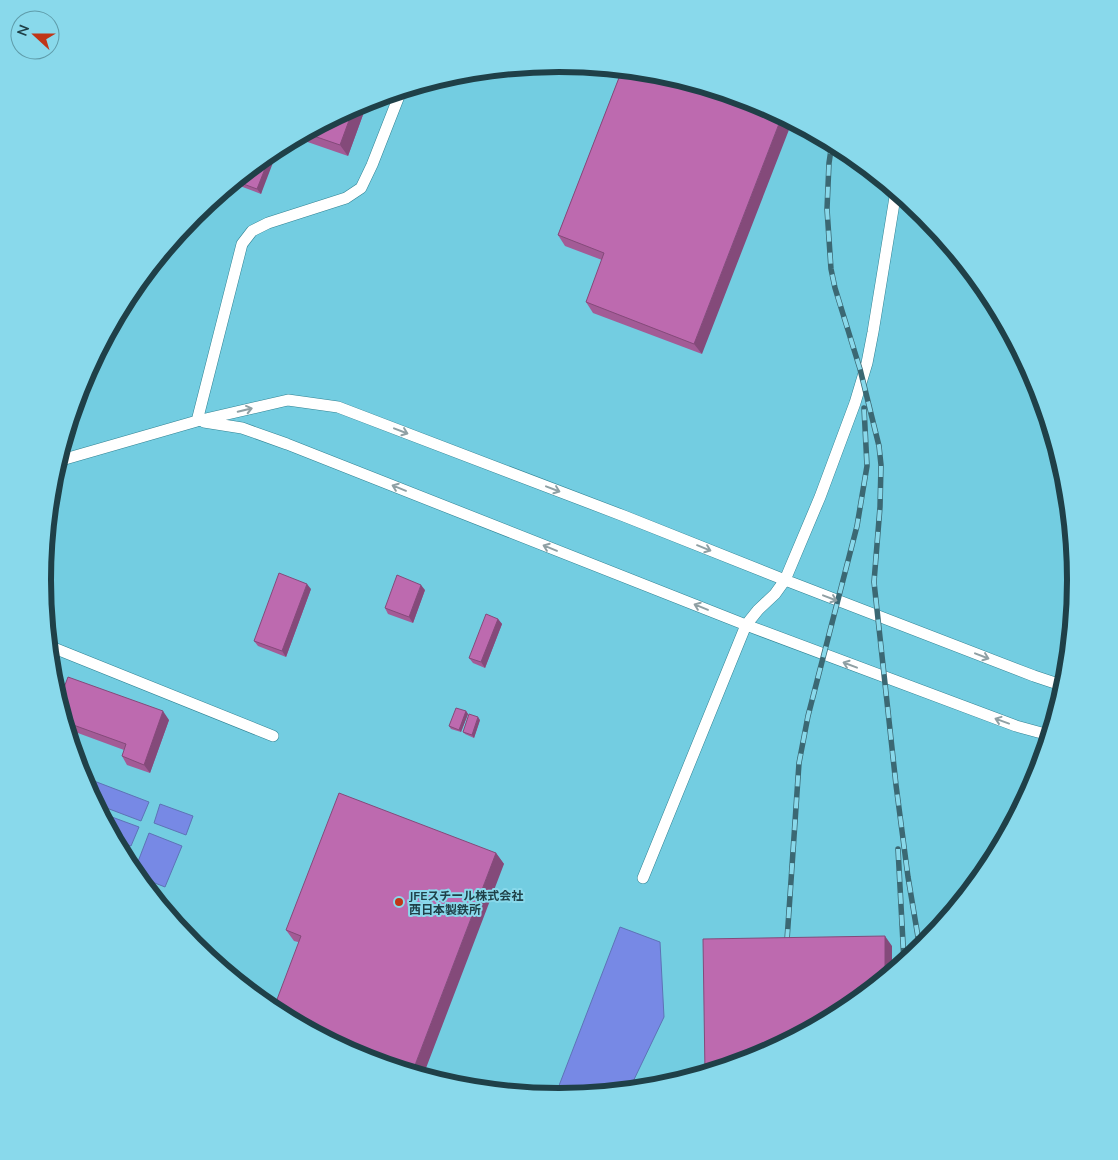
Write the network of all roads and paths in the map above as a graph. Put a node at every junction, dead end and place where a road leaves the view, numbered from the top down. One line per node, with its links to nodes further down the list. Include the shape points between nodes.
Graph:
1 (398, 98): 3 (lane, via 361,188 346,198 268,223 252,231 242,244)
2 (895, 199): 5 (lane, via 867,363 826,480)
3 (197, 421): 4 (lane); 5 (lane, one-way to 5, via 288,400 338,407); 6 (lane, one-way to 3, via 287,444 242,428)
4 (67, 459)
5 (785, 580): 6 (lane); 8 (lane, one-way to 8)
6 (746, 625): 9 (lane, one-way to 6); 11 (lane)
7 (56, 649): 10 (lane)
8 (1056, 683)
9 (1043, 733)
10 (273, 736)
11 (643, 878)

